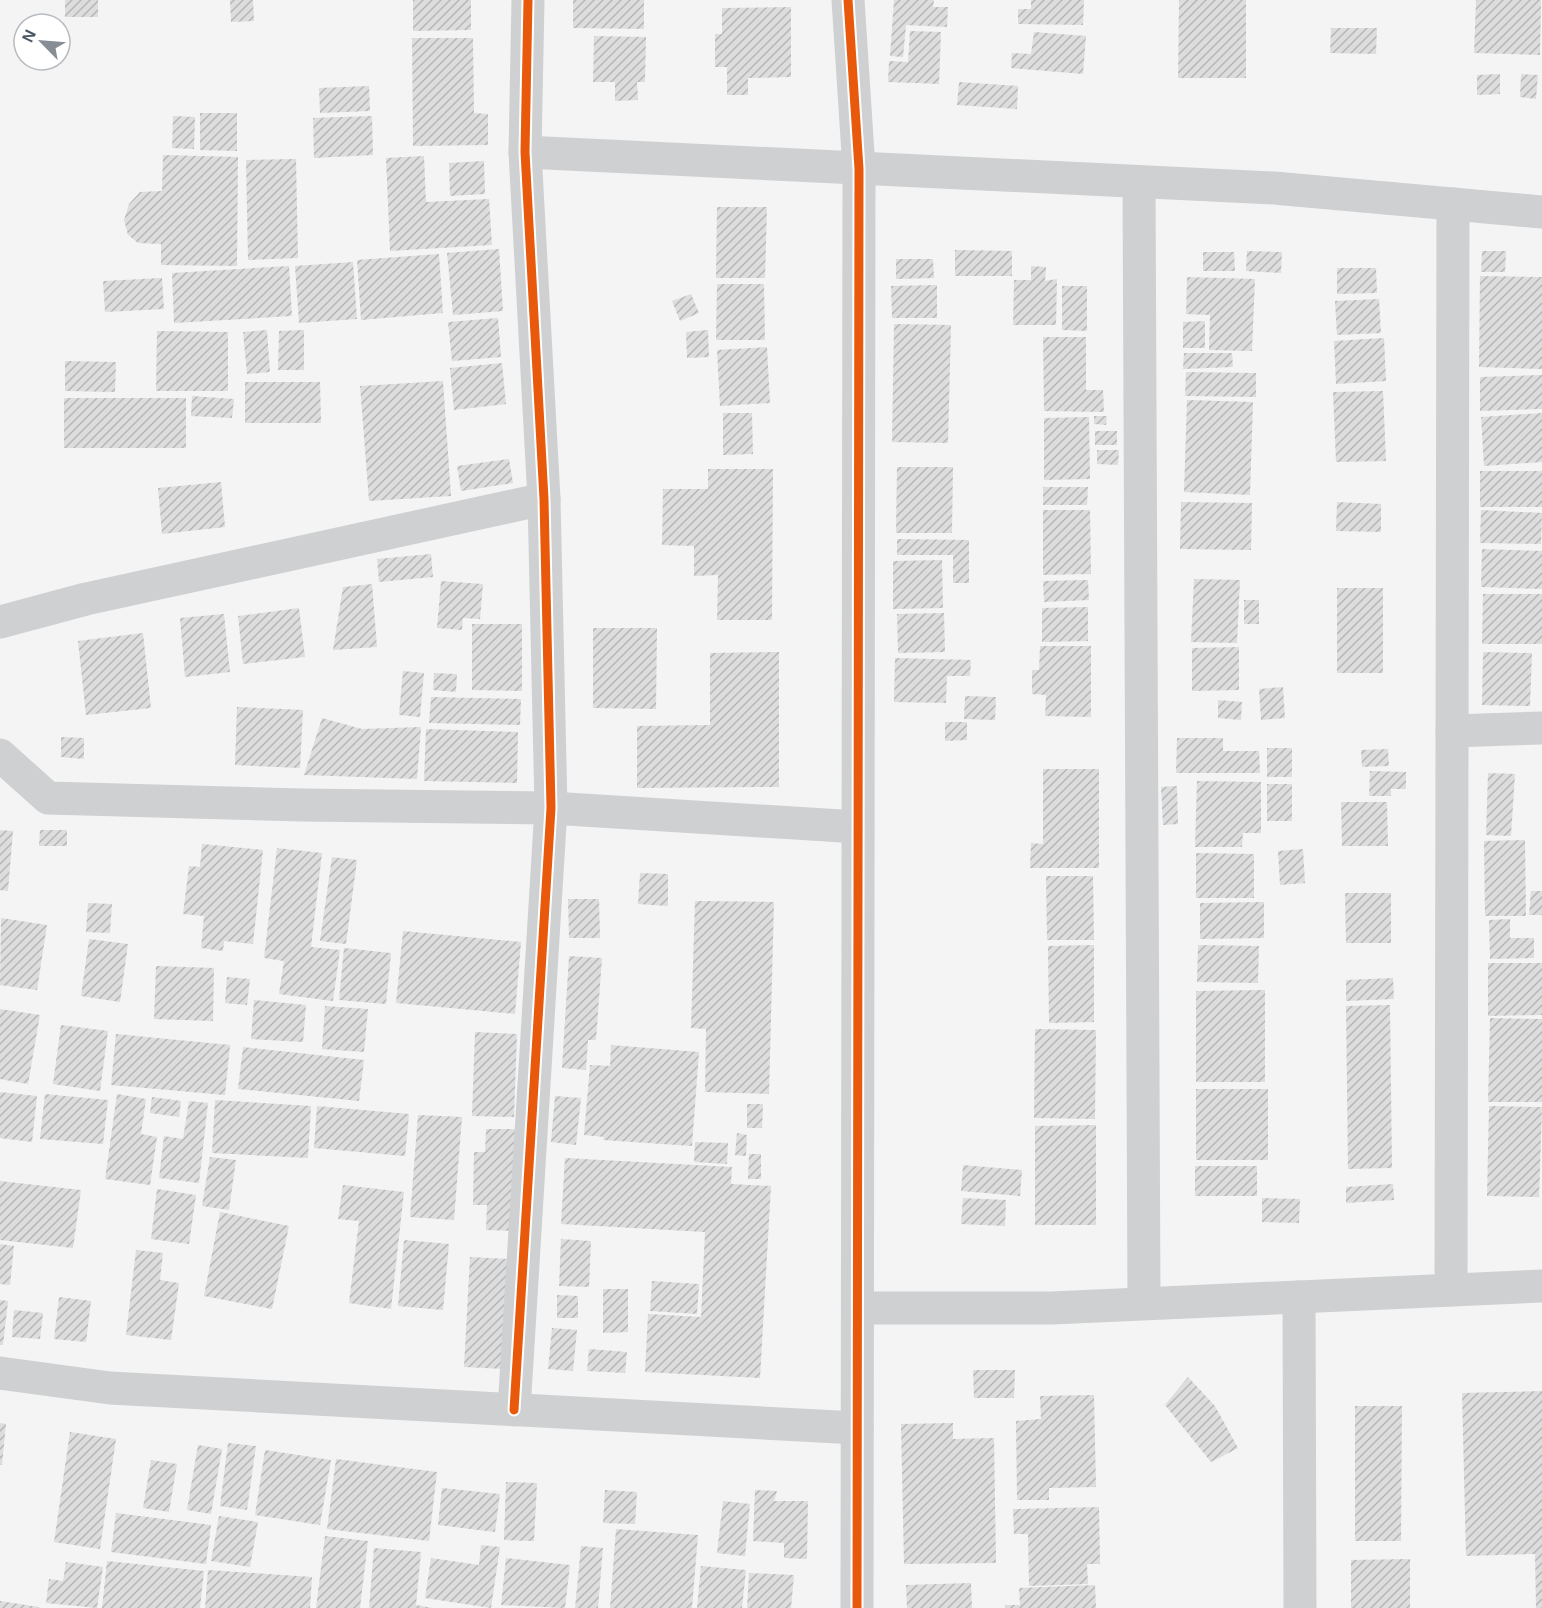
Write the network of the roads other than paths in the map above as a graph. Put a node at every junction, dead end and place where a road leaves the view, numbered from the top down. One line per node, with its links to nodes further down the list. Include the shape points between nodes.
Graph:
1 (528, 0): 3 (street)
2 (848, 0): 4 (street)
3 (525, 152): 4 (street); 8 (street)
4 (859, 169): 5 (street); 14 (street)
5 (1139, 182): 6 (street, via 1274,188); 18 (street)
6 (1454, 204): 7 (street); 11 (street)
7 (1542, 212)
8 (544, 499): 9 (street, via 86,599); 13 (street)
9 (0, 622)
10 (1542, 728): 11 (street)
11 (1452, 731): 16 (street)
12 (0, 755): 13 (street, via 48,798)
13 (551, 808): 14 (street); 21 (street)
14 (858, 828): 19 (street)
15 (1542, 1286): 16 (street)
16 (1451, 1290): 17 (street)
17 (1299, 1297): 18 (street); 24 (street)
18 (1144, 1304): 19 (street)
19 (858, 1308): 22 (street)
20 (0, 1373): 21 (street, via 110,1388)
21 (514, 1410): 22 (street)
22 (857, 1428): 23 (street)
23 (857, 1608)
24 (1300, 1608)

